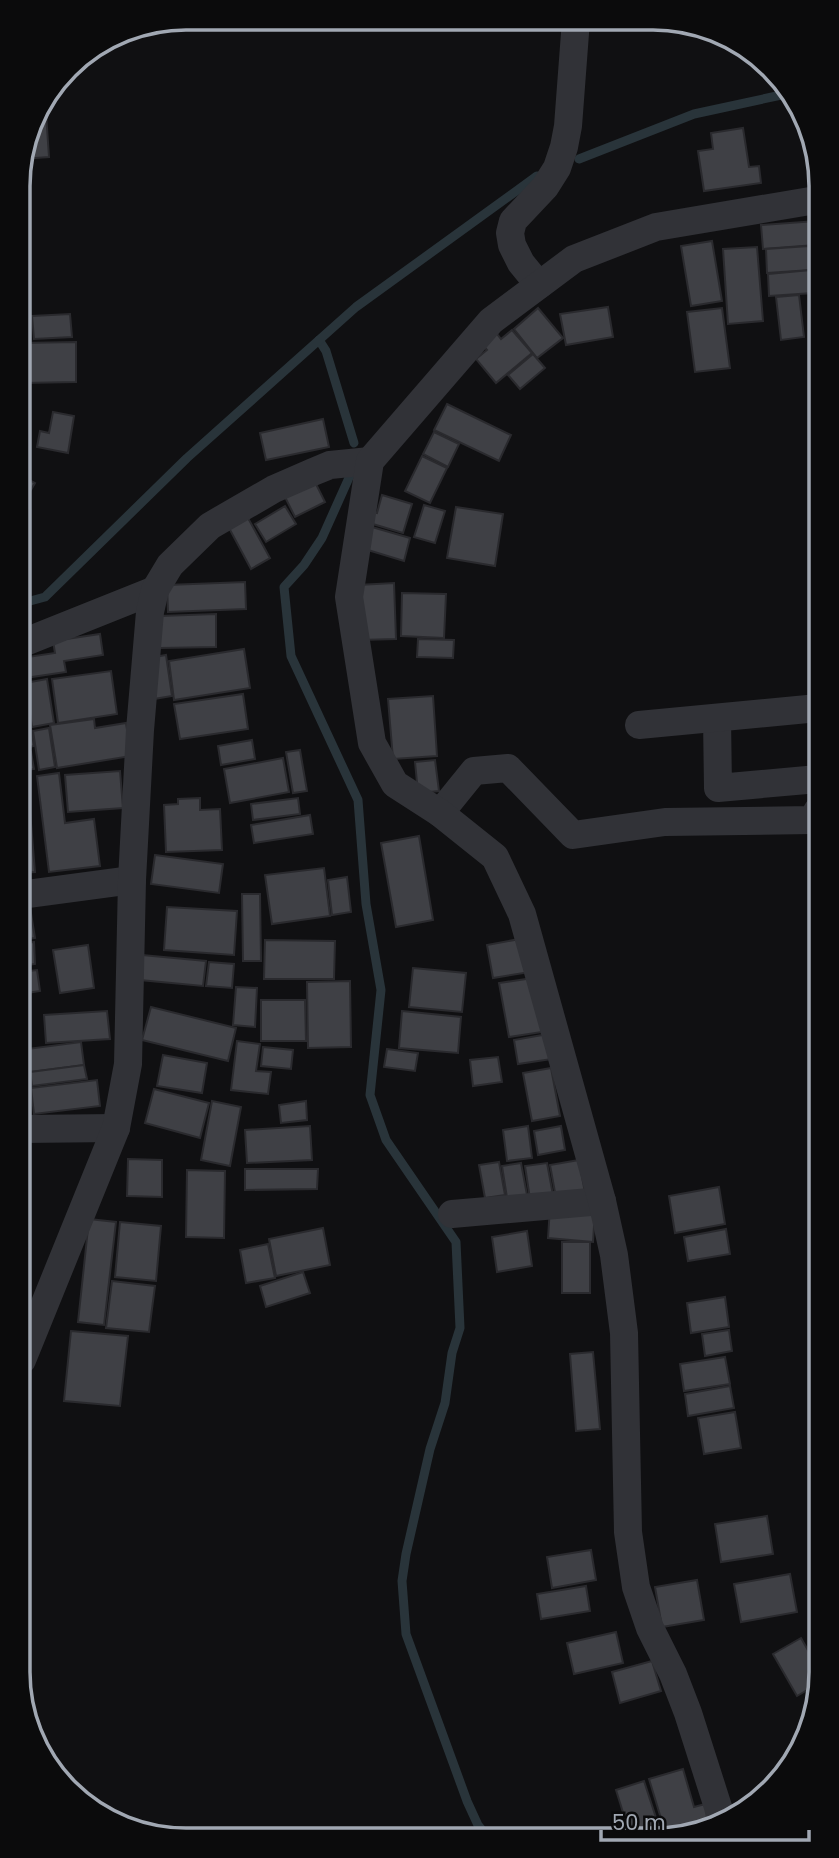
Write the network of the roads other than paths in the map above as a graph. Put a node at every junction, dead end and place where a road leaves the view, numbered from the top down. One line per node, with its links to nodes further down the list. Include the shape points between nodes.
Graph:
1 (575, 30): 3 (street, via 564,147 557,168 513,221 510,233 521,263)
2 (809, 201): 3 (street, via 656,228 574,259)
3 (539, 285): 4 (street, via 491,321)
4 (370, 461): 5 (street, via 313,471 210,526 170,565); 11 (street, via 348,597 372,743 395,784)
5 (155, 590): 6 (street); 13 (street, via 140,730)
6 (30, 640)
7 (809, 710): 8 (street)
8 (717, 718): 9 (street); 10 (street, via 718,788)
9 (639, 725)
10 (809, 780)
11 (440, 813): 12 (street, via 474,771 508,768 573,835 665,822); 17 (street, via 495,857 522,914)
12 (809, 820)
13 (132, 880): 14 (street); 15 (street, via 128,1064)
14 (30, 894)
15 (117, 1128): 16 (street); 19 (street)
16 (30, 1129)
17 (602, 1201): 18 (street); 20 (street, via 624,1332 628,1532 636,1587)
18 (452, 1214)
19 (30, 1340)
20 (723, 1811)

